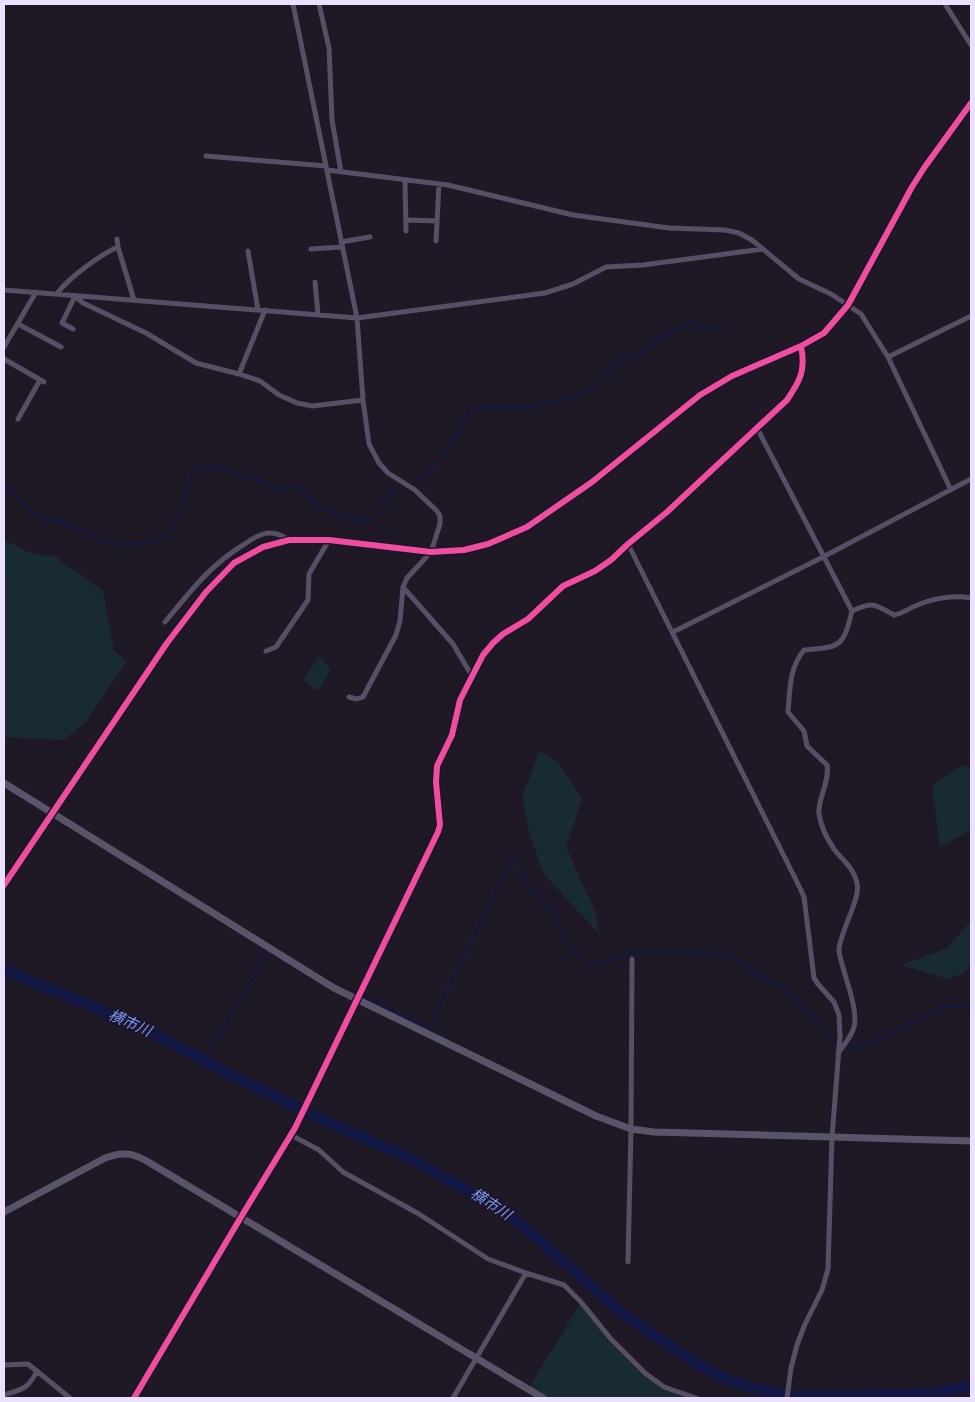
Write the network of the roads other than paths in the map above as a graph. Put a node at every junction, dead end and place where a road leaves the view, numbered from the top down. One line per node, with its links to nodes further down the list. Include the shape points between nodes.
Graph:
1 (293, 4): 7 (street)
2 (319, 4): 8 (street, via 329,48 332,120)
3 (945, 4): 4 (street)
4 (971, 45)
5 (971, 103): 28 (street, via 912,187)
6 (206, 156): 7 (street)
7 (327, 168): 8 (street); 17 (street)
8 (341, 172): 9 (street)
9 (405, 181): 10 (street); 11 (street)
10 (439, 184): 12 (street); 19 (street, via 573,215 669,228 725,230 752,240)
11 (406, 220): 12 (street); 13 (street)
12 (437, 221): 16 (street)
13 (406, 231)
14 (370, 237): 17 (street)
15 (117, 239): 18 (street)
16 (436, 241)
17 (342, 244): 20 (street); 33 (street)
18 (118, 247): 25 (street, via 106,252 62,286); 27 (street)
19 (763, 248): 28 (street, via 799,279); 33 (street, via 606,267 573,284 545,293)
20 (311, 249)
21 (248, 251): 29 (street)
22 (315, 282): 31 (street)
23 (4, 290): 24 (street)
24 (36, 292): 25 (street); 34 (street)
25 (57, 294): 26 (street)
26 (75, 296): 27 (street); 35 (street, via 62,323); 41 (street, via 196,363)
27 (134, 300): 29 (street)
28 (848, 305): 36 (street, via 824,333); 39 (street, via 861,314)
29 (258, 310): 30 (street)
30 (265, 310): 31 (street); 41 (street)
31 (318, 314): 33 (street)
32 (971, 316): 39 (street)
33 (357, 318): 42 (street)
34 (18, 324): 37 (street); 38 (street)
35 (73, 329)
36 (801, 346): 44 (street, via 803,369 795,388); 50 (street, via 732,376 700,395 592,482 526,527 488,544 464,550)
37 (4, 347)
38 (61, 348)
39 (888, 356): 46 (street)
40 (4, 359): 43 (street, via 42,381)
41 (239, 374): 42 (street, via 297,403 312,406)
42 (363, 400): 50 (street, via 369,444 379,463 392,476 415,490 440,516)
43 (18, 419)
44 (757, 428): 49 (street, via 668,512); 51 (street)
45 (971, 480): 46 (street)
46 (951, 490): 51 (street)
47 (289, 540): 48 (street); 55 (street, via 269,532 223,557); 61 (street, via 248,554 234,563 206,592 167,643)
48 (328, 540): 50 (street); 57 (street, via 309,574 308,600 276,647)
49 (628, 544): 56 (street); 58 (street, via 602,567 563,586 528,619 503,634 484,655)
50 (431, 552): 52 (street)
51 (823, 558): 54 (street); 56 (street)
52 (403, 587): 58 (street, via 453,644); 59 (street, via 400,621 388,650 363,697)
53 (971, 598): 54 (street, via 937,599 894,615 874,604)
54 (852, 611): 65 (street, via 846,634 839,644 832,648 804,650 797,659 791,676 788,712 804,731 807,746 826,765 820,816 834,849 854,872 858,886 839,950 855,1025)
55 (165, 622)
56 (673, 632): 65 (street, via 804,897 814,978 834,1002 839,1015)
57 (266, 651)
58 (472, 676): 64 (street, via 460,700 452,735 437,766 438,832)
59 (349, 697)
60 (4, 783): 61 (street)
61 (53, 814): 62 (street); 64 (street)
62 (4, 885)
63 (632, 958): 66 (street)
64 (358, 1000): 66 (street, via 596,1116); 67 (street)
65 (838, 1054): 68 (street)
66 (631, 1129): 68 (street); 72 (street)
67 (291, 1134): 71 (street); 73 (street, via 319,1150 342,1172 420,1214 488,1259)
68 (832, 1137): 69 (street); 83 (street, via 828,1269 800,1338)
69 (971, 1142)
70 (4, 1212): 71 (street, via 105,1158 124,1153 140,1157)
71 (241, 1217): 74 (street); 79 (street)
72 (628, 1262)
73 (526, 1273): 74 (street); 82 (street, via 564,1285 611,1339 650,1377 664,1387)
74 (476, 1358): 80 (street); 81 (street)
75 (4, 1364): 76 (street, via 28,1364)
76 (37, 1371): 77 (street, via 31,1383); 78 (street)
77 (4, 1395)
78 (70, 1398)
79 (134, 1398)
80 (453, 1398)
81 (543, 1398)
82 (696, 1398)
83 (787, 1398)

